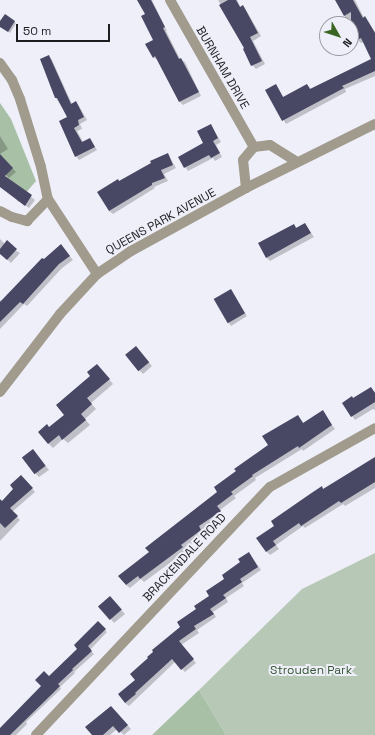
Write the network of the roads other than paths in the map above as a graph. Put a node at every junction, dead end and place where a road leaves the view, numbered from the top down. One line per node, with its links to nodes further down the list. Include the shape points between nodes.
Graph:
1 (170, 0): 4 (street, BURNHAM DRIVE)
2 (0, 63): 7 (street, via 12,80 20,99)
3 (375, 124): 5 (street, QUEENS PARK AVENUE)
4 (254, 147): 5 (street, via 270,145); 6 (street, via 243,160)
5 (297, 162): 6 (street, QUEENS PARK AVENUE)
6 (246, 188): 9 (street, QUEENS PARK AVENUE, via 131,251)
7 (48, 199): 8 (street, via 27,221); 9 (street)
8 (0, 211)
9 (97, 274): 10 (street, QUEENS PARK AVENUE, via 60,314)
10 (0, 392)
11 (375, 428): 12 (street, BRACKENDALE ROAD, via 270,487)
12 (36, 735)

